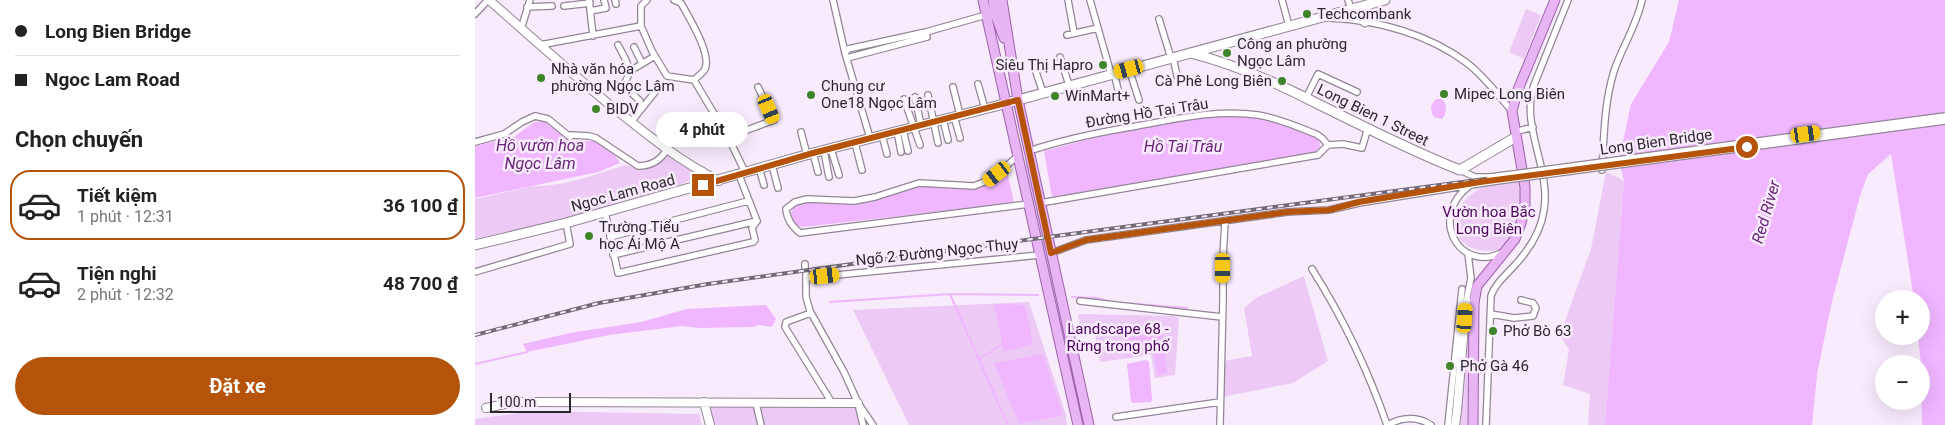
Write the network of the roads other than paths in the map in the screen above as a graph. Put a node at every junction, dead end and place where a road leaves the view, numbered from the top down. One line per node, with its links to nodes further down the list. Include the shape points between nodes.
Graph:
1 (488, 0): 25 (street); 33 (street)
2 (530, 0): 22 (street)
3 (605, 0): 24 (street, via 606,8)
4 (647, 0): 30 (street, via 641,6)
5 (673, 0): 54 (street, via 681,3 707,60 705,69)
6 (833, 0): 44 (street)
7 (983, 0): 26 (main road)
8 (993, 0): 26 (main road)
9 (1003, 0): 41 (main road)
10 (1068, 0): 34 (street)
11 (1091, 0): 32 (street)
12 (1282, 0): 31 (street)
13 (1348, 0): 23 (street)
14 (1385, 0): 21 (main road, Ngoc Lam Road)
15 (1555, 0): 71 (main road)
16 (1568, 0): 80 (street, via 1532,91)
17 (1643, 0): 107 (street, via 1611,85 1603,128)
18 (589, 2): 20 (street); 24 (street)
19 (552, 6): 22 (street)
20 (564, 6)
21 (1364, 6): 23 (main road, Ngoc Lam Road); 29 (main road)
22 (527, 7): 33 (street)
23 (1351, 9): 27 (main road, Ngoc Lam Road)
24 (591, 11): 36 (street)
25 (475, 14)
26 (991, 14): 41 (main road); 44 (street, via 848,50); 69 (main road)
27 (1321, 18): 29 (street); 31 (main road, Ngoc Lam Road)
28 (1159, 19): 46 (street)
29 (1365, 22): 71 (street, via 1433,41 1468,64)
30 (641, 26): 36 (street); 43 (street)
31 (1289, 26): 39 (main road, Ngoc Lam Road)
32 (1098, 28): 34 (street); 52 (street)
33 (521, 29): 37 (street)
34 (1074, 33): 35 (street)
35 (1067, 35)
36 (593, 36): 37 (street)
37 (540, 45): 77 (street)
38 (619, 45): 51 (street)
39 (1219, 45): 42 (main road, Ngoc Lam Road); 47 (main road)
40 (634, 47): 48 (street)
41 (1009, 52): 67 (main road)
42 (1189, 53): 46 (main road, Ngoc Lam Road); 47 (main road, Long Bien 1 Street)
43 (655, 56): 48 (street); 54 (street, via 667,76)
44 (846, 56): 87 (street)
45 (1060, 57): 56 (street)
46 (1172, 58): 50 (main road, Ngoc Lam Road); 53 (street)
47 (1222, 61): 65 (main road, Long Bien 1 Street)
48 (643, 63): 51 (street)
49 (1034, 66): 61 (street)
50 (1129, 69): 52 (main road, Ngoc Lam Road); 68 (street)
51 (630, 71): 72 (street, via 623,85 640,101)
52 (1112, 74): 56 (main road, Ngoc Lam Road); 64 (street)
53 (1177, 76)
54 (694, 80): 86 (street)
55 (978, 84): 70 (street)
56 (1069, 85): 61 (main road, Ngoc Lam Road)
57 (758, 87): 86 (street, via 774,120)
58 (953, 88): 73 (street)
59 (655, 92): 72 (street)
60 (1357, 92): 65 (street, via 1318,74)
61 (1043, 93): 67 (main road, Ngoc Lam Road)
62 (927, 95): 78 (street)
63 (915, 97): 79 (street)
64 (1119, 98)
65 (1306, 98): 81 (main road, Long Bien 1 Street)
66 (904, 99): 79 (street)
67 (1018, 100): 69 (main road, Ngoc Lam Road); 98 (main road)
68 (1139, 100)
69 (1007, 103): 70 (main road, Ngoc Lam Road); 102 (main road)
70 (985, 109): 73 (main road, Ngoc Lam Road)
71 (1512, 111): 84 (main road)
72 (638, 113): 77 (street)
73 (957, 115): 75 (main road, Ngoc Lam Road); 88 (street)
74 (1945, 116): 113 (street, Long Bien Bridge, bridge)
75 (943, 119): 78 (main road, Ngoc Lam Road); 89 (street)
76 (1945, 121): 113 (street, Long Bien Bridge, bridge)
77 (631, 122): 95 (street)
78 (933, 122): 79 (main road, Ngoc Lam Road); 92 (street)
79 (917, 126): 82 (main road, Ngoc Lam Road); 93 (street)
80 (1533, 127): 84 (street); 142 (street, via 1543,171 1545,209 1529,249 1494,287)
81 (1368, 128): 94 (street, via 1362,148); 106 (main road, Long Bien 1 Street, via 1425,157)
82 (900, 131): 85 (main road, Ngoc Lam Road); 97 (street); 99 (street)
83 (801, 132): 100 (street)
84 (1515, 134): 106 (main road); 128 (main road, via 1525,187 1525,207 1515,239)
85 (882, 135): 87 (main road, Ngoc Lam Road); 101 (street)
86 (727, 138): 110 (street)
87 (870, 138): 91 (main road, Ngoc Lam Road)
88 (960, 138)
89 (948, 140)
90 (475, 142): 95 (street, via 504,134 527,119 542,116 569,137 597,138 638,166 656,162)
91 (855, 143): 96 (main road, Ngoc Lam Road); 105 (street)
92 (938, 143)
93 (920, 145)
94 (1327, 145): 98 (street, Đường Hồ Tai Trâu, via 1316,134 1267,117 1207,114 1113,129); 120 (street, via 1318,155)
95 (667, 149): 108 (street)
96 (827, 150): 100 (main road, Ngoc Lam Road); 111 (street); 112 (street)
97 (908, 151)
98 (1029, 151): 120 (main road)
99 (901, 152)
100 (810, 154): 103 (main road, Ngoc Lam Road); 109 (street)
101 (887, 154)
102 (1019, 156): 121 (main road); 121 (street, via 989,180 974,186 919,183 855,201 807,200 795,202 787,209 787,215 800,232)
103 (772, 165): 104 (main road, Ngoc Lam Road); 118 (street)
104 (759, 168): 110 (main road, Ngoc Lam Road); 116 (street)
105 (862, 170)
106 (1460, 170): 113 (street, Long Bien 1 Street)
107 (1603, 170)
108 (702, 172): 114 (street); 115 (main road, via 706,178)
109 (818, 172)
110 (742, 174): 114 (main road, Ngoc Lam Road); 119 (street)
111 (839, 175)
112 (829, 177)
113 (1490, 179): 117 (street)
114 (719, 181): 115 (main road, Ngoc Lam Road)
115 (703, 185): 122 (main road, Ngoc Lam Road)
116 (764, 185)
117 (1471, 185): 124 (street, via 1359,202 1338,209); 130 (street, via 1456,198 1449,215 1455,241)
118 (777, 188)
119 (749, 201): 123 (street); 126 (street)
120 (1040, 203): 129 (main road)
121 (1029, 204): 132 (main road)
122 (605, 212): 125 (main road, Ngoc Lam Road); 126 (street)
123 (757, 221): 131 (street); 131 (street, via 753,228 755,241 740,247 618,273)
124 (1225, 221): 129 (street, via 1086,240); 143 (street)
125 (566, 223): 127 (main road, Ngoc Lam Road); 134 (street, via 570,244)
126 (610, 237): 131 (street)
127 (475, 245)
128 (1506, 251): 130 (street, via 1486,258); 136 (main road)
129 (1051, 253): 156 (main road)
130 (1468, 254): 135 (street)
131 (613, 255)
132 (1040, 255): 141 (street, Ngõ 2 Đường Ngọc Thụy, via 806,276 806,297); 155 (main road)
133 (1312, 269): 158 (street, via 1334,304 1371,379)
134 (475, 272)
135 (1471, 278): 136 (street); 140 (street)
136 (1477, 286): 140 (main road)
137 (1462, 289): 160 (street)
138 (1521, 300): 142 (street, via 1533,303 1536,308 1533,316 1514,318)
139 (1080, 301): 143 (street)
140 (1470, 303): 161 (street); 162 (main road)
141 (811, 313): 147 (street, via 786,322 785,327); 148 (street)
142 (1491, 314): 163 (street)
143 (1222, 317): 145 (street)
144 (705, 402): 146 (street); 149 (street, via 514,402); 151 (street)
145 (1220, 402): 150 (street); 157 (street)
146 (756, 403): 147 (street); 152 (street)
147 (832, 403): 148 (street)
148 (858, 403): 153 (street); 154 (street)
149 (486, 408)
150 (1116, 417)
151 (709, 425)
152 (761, 425)
153 (863, 425)
154 (873, 425)
155 (1078, 425)
156 (1089, 425)
157 (1220, 425)
158 (1387, 425): 159 (street, via 1406,419)
159 (1431, 425)
160 (1449, 425)
161 (1455, 425)
162 (1473, 425)
163 (1487, 425)

